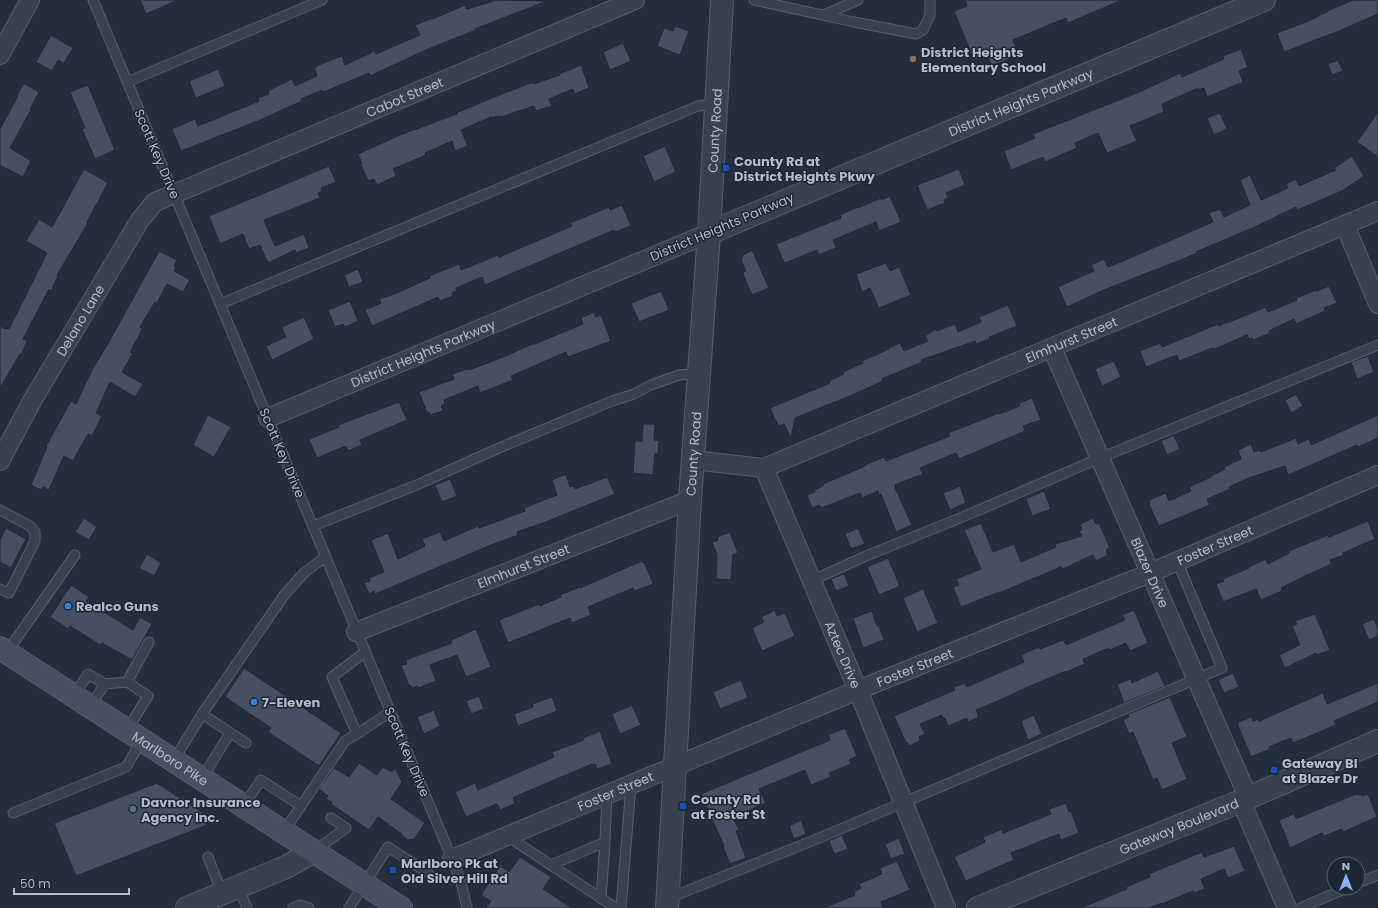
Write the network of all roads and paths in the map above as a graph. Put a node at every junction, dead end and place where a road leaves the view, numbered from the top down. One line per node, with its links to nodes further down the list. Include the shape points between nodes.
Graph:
1 (30, 0): 11 (street)
2 (93, 0): 12 (lane, Scott Key Drive)
3 (322, 0): 12 (lane)
4 (635, 0): 14 (street, Cabot Street)
5 (722, 0): 13 (street, County Road)
6 (754, 0): 10 (lane)
7 (858, 0): 10 (lane)
8 (930, 0): 10 (lane, via 930,15 923,30 916,34)
9 (1264, 0): 17 (street, District Heights Parkway)
10 (824, 15)
11 (0, 55)
12 (127, 82): 14 (lane, Scott Key Drive)
13 (716, 104): 17 (street, County Road); 18 (lane, via 698,106)
14 (174, 194): 18 (lane, Scott Key Drive); 26 (street, Delano Lane, via 155,202 140,220 32,401)
15 (1378, 211): 16 (street, Elmhurst Street)
16 (1345, 225): 19 (street); 21 (street, Elmhurst Street)
17 (709, 233): 22 (street, County Road); 23 (street, District Heights Parkway)
18 (220, 304): 23 (lane, Scott Key Drive)
19 (1378, 304)
20 (1378, 345): 24 (lane)
21 (1052, 348): 24 (street, Blazer Drive); 27 (street, Elmhurst Street)
22 (699, 373): 25 (street, County Road); 31 (lane, via 679,375 651,385 419,484)
23 (268, 418): 31 (lane, Scott Key Drive)
24 (1100, 458): 35 (street, Blazer Drive); 36 (lane)
25 (693, 460): 27 (street); 29 (street, County Road)
26 (0, 461)
27 (764, 468): 36 (street, Aztec Drive)
28 (1378, 475): 34 (street, Foster Street)
29 (690, 500): 38 (street, Elmhurst Street); 55 (street, County Road)
30 (1, 514): 37 (lane, via 30,526 35,532 35,541 9,594)
31 (313, 526): 33 (lane, Scott Key Drive)
32 (75, 555): 40 (lane)
33 (325, 557): 38 (lane, Scott Key Drive); 48 (lane, via 304,573 285,594)
34 (1177, 561): 35 (street, Foster Street); 42 (lane, via 1222,668)
35 (1150, 573): 42 (street, Blazer Drive); 45 (street, Foster Street)
36 (811, 581): 45 (street, Aztec Drive)
37 (0, 589)
38 (356, 632): 41 (lane, Scott Key Drive)
39 (149, 642): 43 (lane)
40 (3, 650): 46 (main road, Marlboro Pike)
41 (365, 652): 47 (lane, Scott Key Drive); 50 (lane, via 332,677)
42 (1196, 679): 59 (street, Blazer Drive); 60 (lane)
43 (127, 682): 44 (lane); 51 (lane, via 148,696)
44 (105, 684): 46 (lane); 46 (lane, via 88,674)
45 (858, 690): 55 (street, Foster Street); 60 (street, Aztec Drive)
46 (82, 701): 51 (main road, Marlboro Pike)
47 (390, 712): 50 (lane); 70 (lane, Scott Key Drive)
48 (202, 714): 49 (lane); 54 (lane)
49 (230, 733): 53 (lane); 56 (lane)
50 (357, 734): 62 (lane, via 345,741)
51 (135, 735): 54 (main road, Marlboro Pike); 63 (lane, via 126,768)
52 (1378, 742): 59 (street, Gateway Boulevard)
53 (246, 743)
54 (174, 760): 56 (main road, Marlboro Pike)
55 (675, 766): 57 (street, Foster Street); 79 (street, County Road)
56 (202, 778): 61 (main road, Marlboro Pike)
57 (631, 785): 58 (street, Foster Street); 88 (lane)
58 (607, 794): 66 (street, Foster Street); 67 (lane)
59 (1244, 799): 90 (street, Gateway Boulevard); 91 (street, Blazer Drive)
60 (903, 803): 79 (lane); 89 (street, Aztec Drive)
61 (244, 805): 62 (lane, via 261,780); 65 (main road, Marlboro Pike)
62 (301, 806): 65 (lane)
63 (13, 812)
64 (331, 818): 68 (lane, via 346,828)
65 (284, 831): 68 (main road, Marlboro Pike)
66 (507, 836): 70 (street, Foster Street); 71 (lane)
67 (605, 842): 71 (lane); 78 (lane)
68 (314, 851): 75 (main road, Marlboro Pike); 76 (street, via 286,867)
69 (208, 857): 76 (lane)
70 (452, 859): 86 (lane, Scott Key Drive)
71 (551, 865): 78 (lane)
72 (428, 873): 75 (lane, via 388,847)
73 (1378, 875): 74 (lane)
74 (1366, 880)
75 (364, 884): 84 (lane); 85 (main road, Marlboro Pike)
76 (230, 890): 80 (street); 81 (lane)
77 (1328, 896): 92 (lane)
78 (602, 903): 87 (lane)
79 (667, 903)
80 (195, 907)
81 (247, 908)
82 (293, 908): 83 (lane, via 300,905)
83 (309, 908)
84 (349, 908)
85 (401, 908)
86 (467, 908)
87 (616, 908)
88 (621, 908)
89 (946, 908)
90 (978, 908)
91 (1287, 908)
92 (1300, 908)

